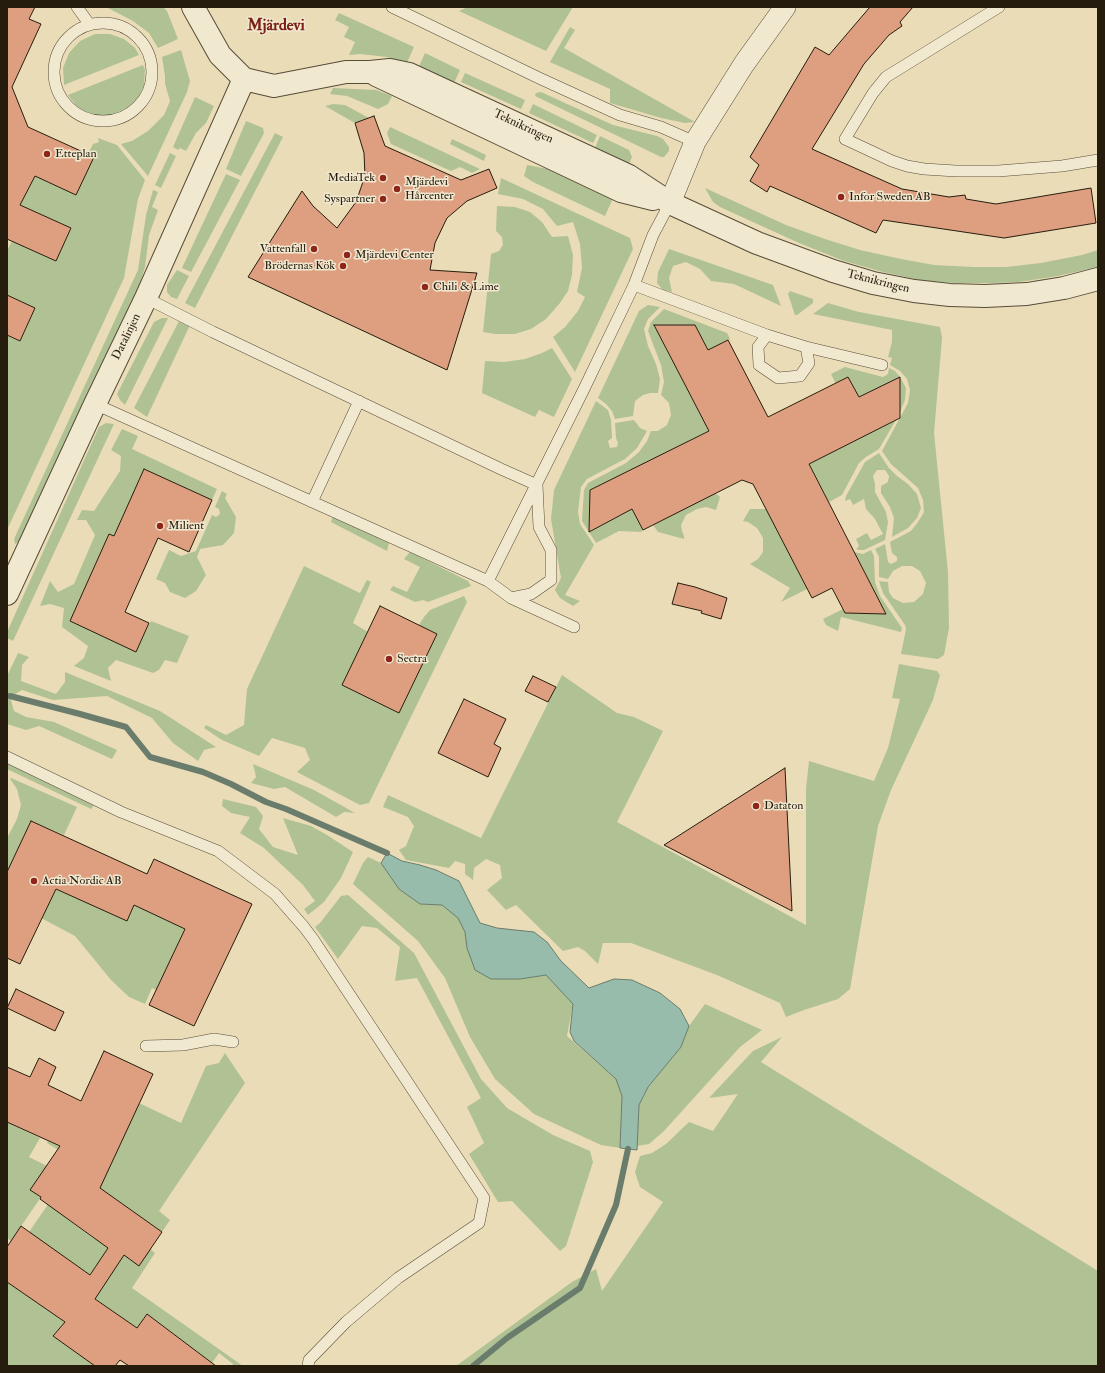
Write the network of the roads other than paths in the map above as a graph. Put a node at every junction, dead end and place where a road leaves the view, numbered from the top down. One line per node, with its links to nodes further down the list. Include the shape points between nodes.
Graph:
1 (76, 7): 6 (lane)
2 (194, 7): 7 (street, via 220,55)
3 (392, 7): 8 (lane, via 620,115 661,127)
4 (785, 7): 8 (street, via 744,64)
5 (999, 7): 9 (lane, via 886,77 873,93 845,139 892,161 924,169 998,171 1062,166)
6 (90, 25): 6 (lane, via 71,35 58,52 54,72 58,93 65,104 84,118 108,122 120,119 131,113 146,98 153,78 150,56 145,45 126,28 115,24)
7 (244, 79): 10 (street, Teknikringen, via 274,86 346,72 390,70 409,74 629,176); 13 (street, Datalinjen)
8 (695, 142): 10 (street)
9 (1098, 160)
10 (670, 203): 11 (street, Teknikringen, via 758,243 833,271 873,283 914,291 985,296 1027,294); 12 (lane, via 653,235)
11 (1098, 279)
12 (634, 285): 14 (lane); 19 (lane)
13 (146, 298): 17 (lane); 18 (street, Datalinjen)
14 (768, 335): 15 (lane); 15 (lane, via 758,348 759,365 778,378 800,376 809,363)
15 (806, 347): 16 (lane)
16 (882, 365)
17 (359, 401): 19 (lane); 20 (lane)
18 (95, 404): 20 (lane); 21 (street, Datalinjen)
19 (537, 485): 22 (lane); 24 (lane, via 539,528 551,550 551,580 531,594)
20 (312, 502): 22 (lane)
21 (12, 569): 23 (street, Datalinjen)
22 (488, 581): 24 (lane)
23 (7, 594)
24 (511, 598): 25 (lane)
25 (574, 627)
26 (7, 758): 29 (lane, via 121,812 218,851 275,894 313,939 484,1198 479,1223 398,1278 346,1322 309,1360)
27 (233, 1042): 28 (lane, via 214,1039)
28 (146, 1046)
29 (308, 1366)

